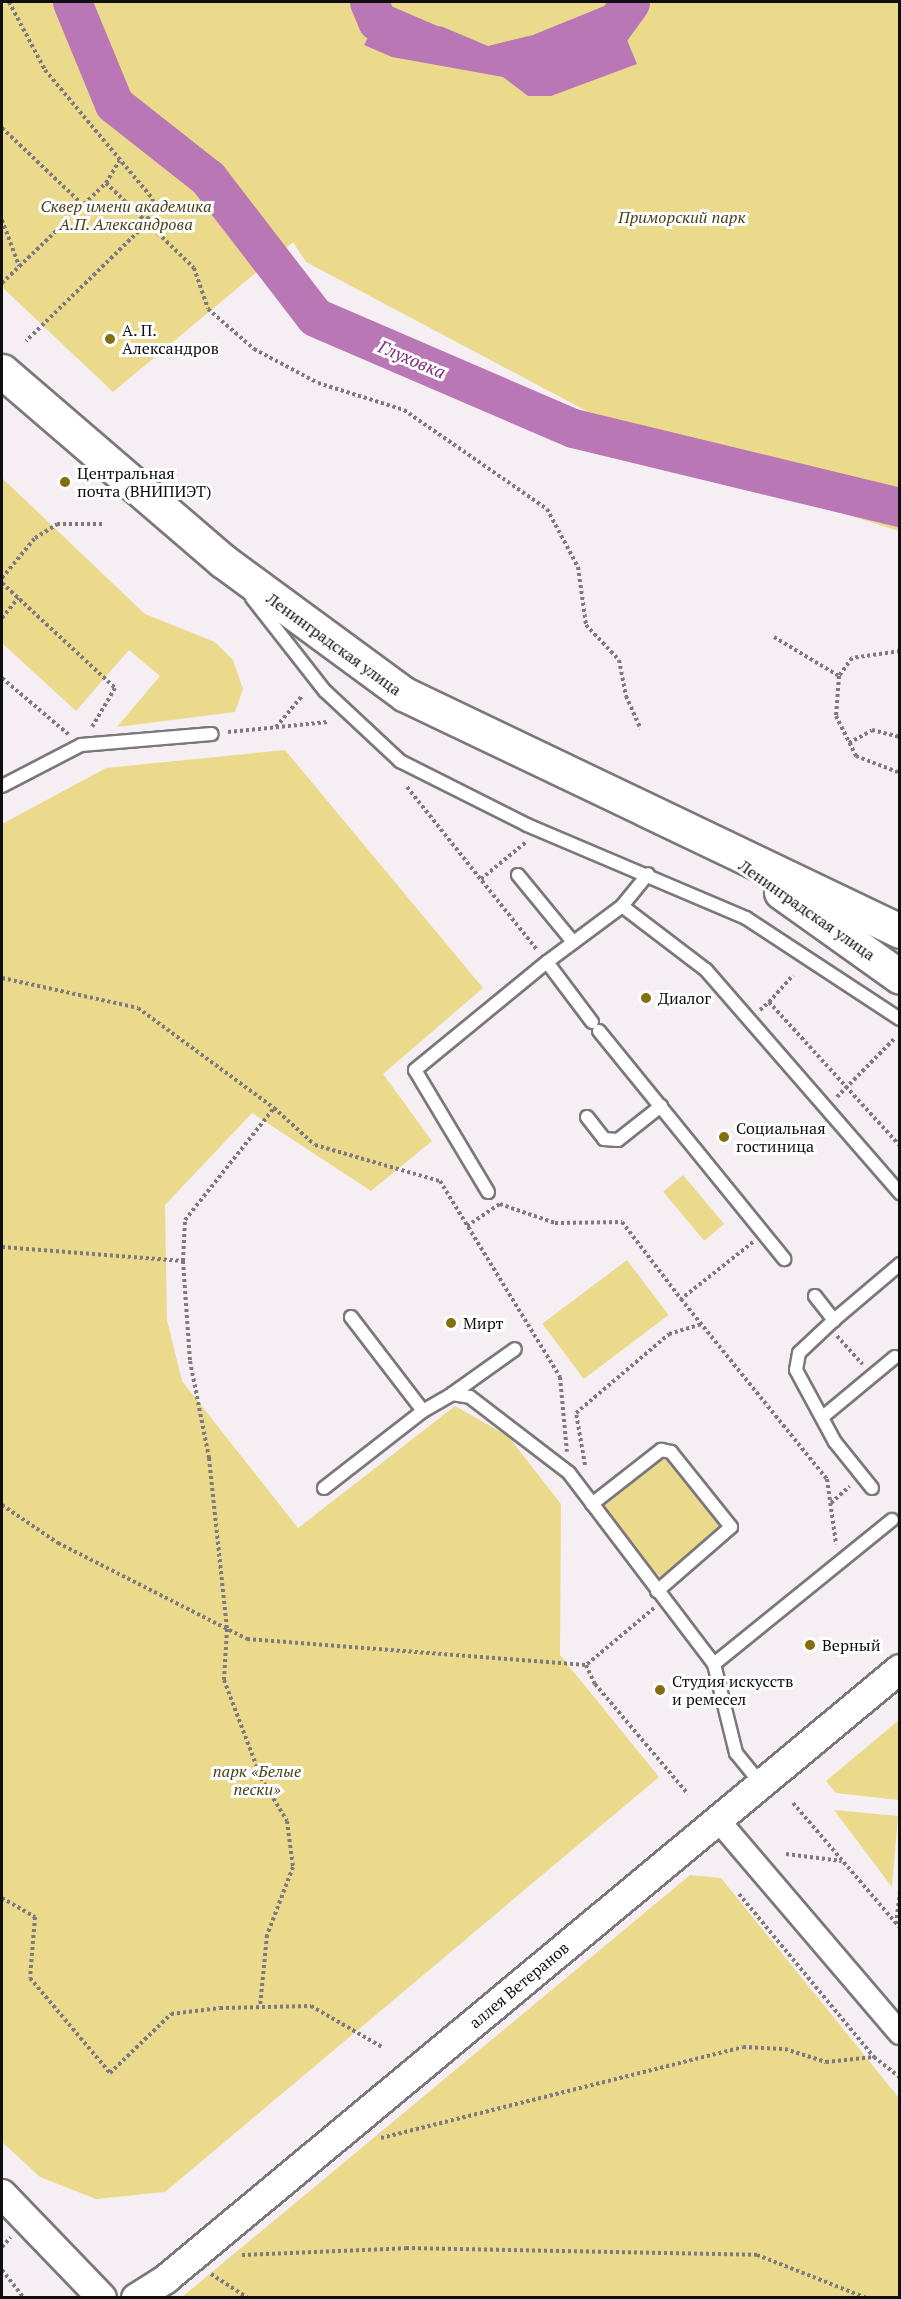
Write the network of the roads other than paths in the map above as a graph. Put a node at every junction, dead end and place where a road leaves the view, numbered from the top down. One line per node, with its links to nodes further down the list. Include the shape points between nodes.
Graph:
1 (2, 371): 2 (main road, Ленинградская улица)
2 (223, 561): 5 (main road, Ленинградская улица, via 404,694); 6 (lane, via 325,691 400,761 527,825)
3 (212, 734): 4 (lane, via 81,745)
4 (2, 786)
5 (714, 844): 9 (main road, Ленинградская улица); 12 (main road, Ленинградская улица)
6 (648, 874): 8 (lane); 13 (lane, via 746,918)
7 (518, 875): 10 (lane)
8 (622, 906): 10 (lane); 17 (lane, via 706,970)
9 (897, 930): 12 (main road, via 879,941)
10 (573, 942): 11 (lane)
11 (547, 962): 14 (lane); 16 (lane, via 415,1070)
12 (888, 968)
13 (900, 1019)
14 (661, 1106): 15 (lane, via 618,1140 604,1138); 18 (lane)
15 (587, 1117)
16 (488, 1192)
17 (900, 1193)
18 (784, 1259)
19 (900, 1264): 22 (lane)
20 (815, 1296): 22 (lane)
21 (351, 1317): 26 (lane)
22 (834, 1320): 27 (lane, via 799,1353 796,1370 800,1384)
23 (515, 1349): 25 (lane)
24 (895, 1357): 27 (lane)
25 (452, 1394): 26 (lane); 30 (lane, via 470,1397 517,1429 569,1473)
26 (423, 1411): 28 (lane)
27 (825, 1415): 29 (lane, via 835,1442)
28 (324, 1488)
29 (872, 1488)
30 (592, 1504): 32 (lane); 32 (lane, via 661,1450 670,1452 731,1527 730,1533)
31 (892, 1520): 33 (lane)
32 (661, 1595): 33 (lane)
33 (714, 1664): 35 (lane, via 736,1753)
34 (900, 1669): 35 (street, аллея Ветеранов)
35 (761, 1784): 36 (street, аллея Ветеранов)
36 (718, 1820): 37 (street); 40 (street, аллея Ветеранов, via 166,2279)
37 (900, 2033)
38 (2, 2194): 39 (street)
39 (102, 2298)
40 (136, 2298)

